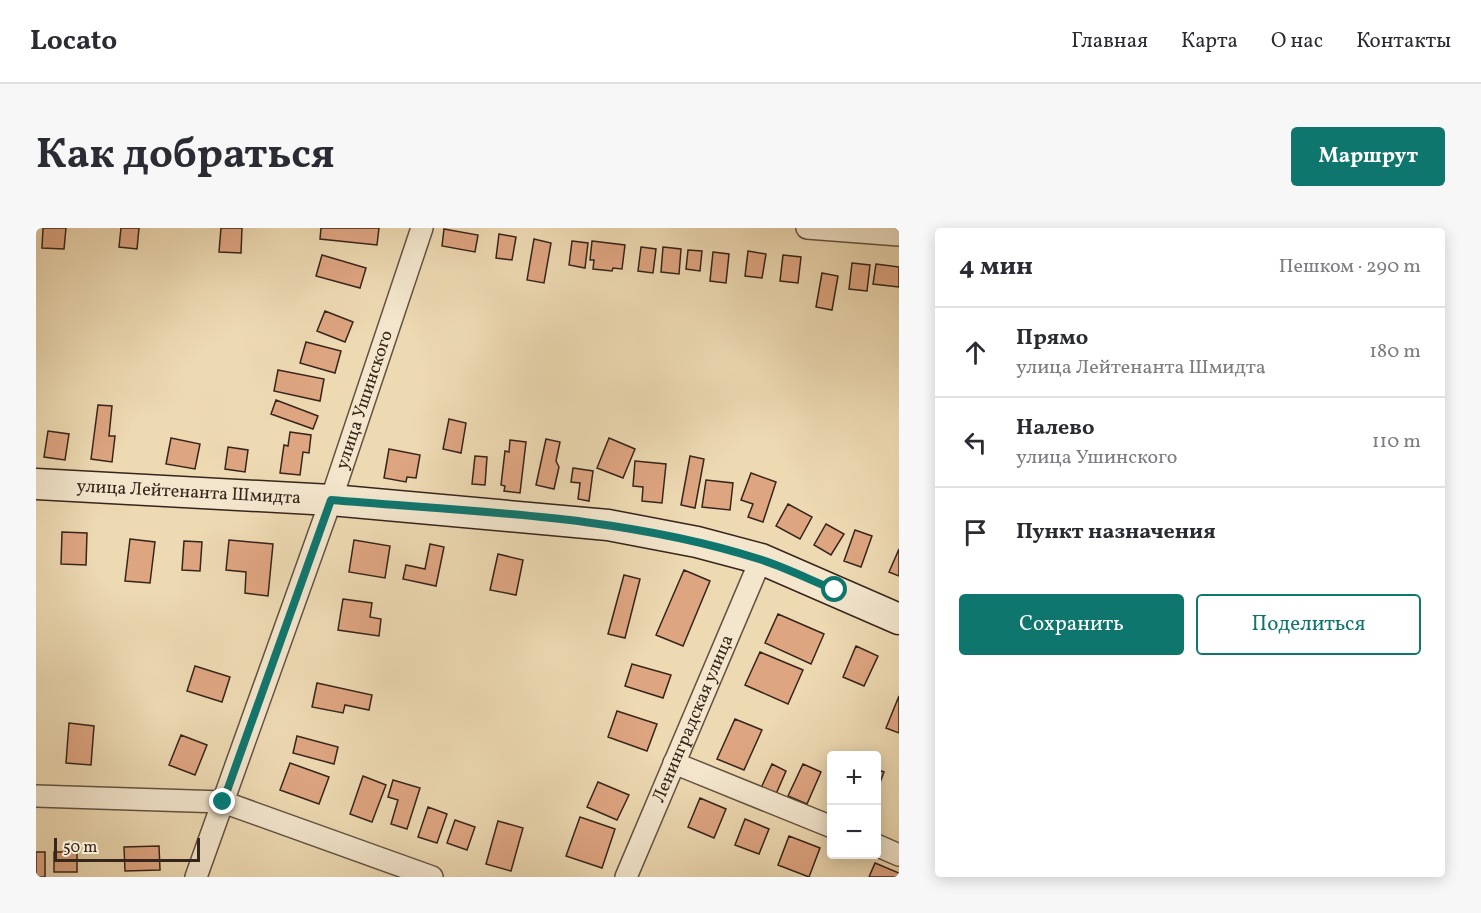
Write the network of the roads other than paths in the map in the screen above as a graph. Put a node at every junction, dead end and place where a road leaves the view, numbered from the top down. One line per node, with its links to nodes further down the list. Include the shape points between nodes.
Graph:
1 (422, 228): 5 (street, улица Ушинского)
2 (807, 228): 3 (street)
3 (899, 235)
4 (36, 484): 5 (main road, улица Лейтенанта Шмидта)
5 (331, 500): 6 (main road, улица Лейтенанта Шмидта, via 608,525); 10 (street, улица Ушинского)
6 (761, 559): 7 (main road, улица Лейтенанта Шмидта); 8 (street, Ленинградская улица)
7 (899, 619)
8 (674, 763): 11 (street); 16 (street, Ленинградская улица)
9 (36, 796): 10 (street)
10 (223, 802): 14 (street, улица Ушинского); 15 (street)
11 (827, 825)
12 (881, 847): 13 (street)
13 (899, 855)
14 (196, 877)
15 (432, 877)
16 (626, 877)

